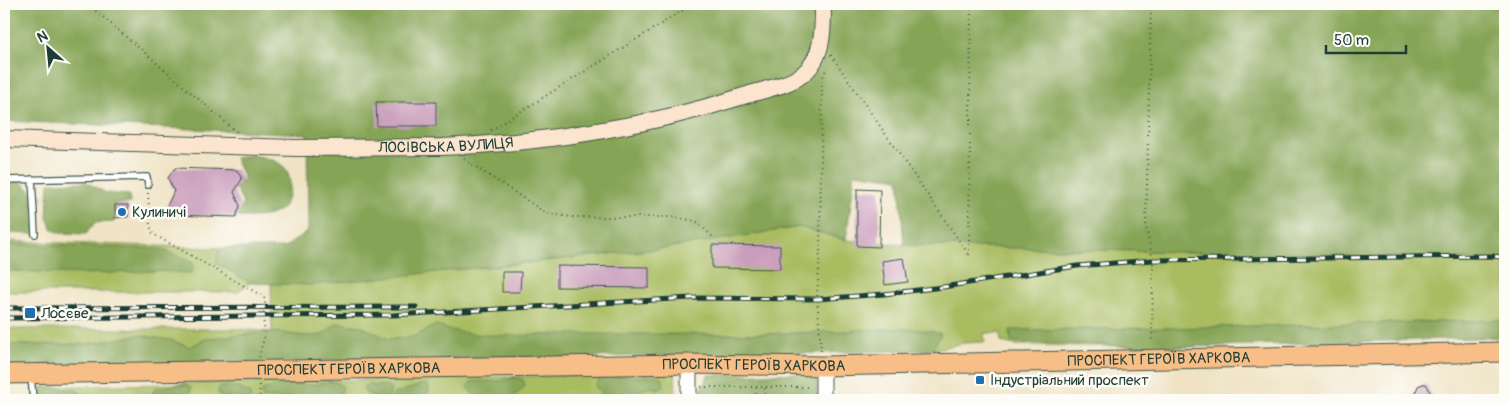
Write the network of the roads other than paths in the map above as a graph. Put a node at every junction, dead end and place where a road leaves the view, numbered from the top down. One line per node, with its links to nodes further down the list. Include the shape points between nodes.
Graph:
1 (823, 4): 2 (main road, ЛОСІВСЬКА ВУЛИЦЯ, via 823,34 818,53 802,74 784,84 733,100 597,131 466,146 296,148)
2 (4, 140)
3 (32, 179): 4 (lane); 5 (lane, via 147,176); 6 (lane)
4 (4, 180)
5 (148, 185)
6 (35, 234)
7 (1497, 354): 9 (main road, ПРОСПЕКТ ГЕРОЇВ ХАРКОВА)
8 (689, 364): 9 (main road, ПРОСПЕКТ ГЕРОЇВ ХАРКОВА); 11 (main road, ПРОСПЕКТ ГЕРОЇВ ХАРКОВА); 12 (street)
9 (823, 366): 13 (street)
10 (4, 374): 11 (main road, ПРОСПЕКТ ГЕРОЇВ ХАРКОВА)
11 (31, 374): 14 (lane)
12 (689, 393)
13 (823, 394)
14 (33, 400)

